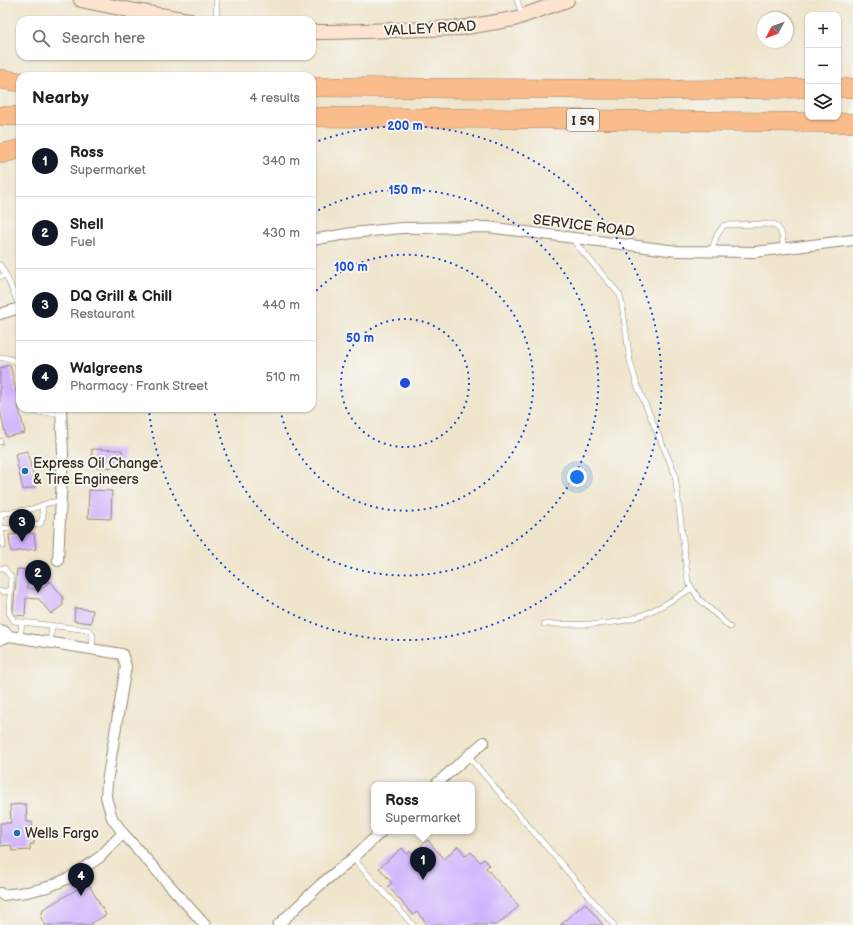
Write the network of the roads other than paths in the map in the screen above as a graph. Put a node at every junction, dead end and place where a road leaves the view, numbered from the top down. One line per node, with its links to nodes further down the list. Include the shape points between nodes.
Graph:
1 (81, 0): 5 (street)
2 (216, 0): 6 (lane)
3 (517, 0): 7 (lane)
4 (567, 0): 7 (street, VALLEY ROAD)
5 (165, 16)
6 (217, 16)
7 (522, 16): 8 (street, VALLEY ROAD, via 462,28)
8 (316, 32)
9 (0, 79): 10 (highway)
10 (16, 81)
11 (0, 86): 12 (highway)
12 (16, 86)
13 (316, 88): 14 (highway, I 59)
14 (805, 88)
15 (841, 88): 16 (highway)
16 (853, 88)
17 (0, 116): 18 (highway)
18 (16, 116)
19 (316, 117): 20 (highway, I 59)
20 (545, 119): 21 (highway, I 59); 22 (highway, via 426,127)
21 (853, 124)
22 (316, 128)
23 (16, 150): 24 (highway)
24 (0, 154)
25 (571, 238): 26 (street, SERVICE ROAD, via 472,227 402,228); 29 (street, SERVICE ROAD, via 677,251); 46 (lane, via 620,295 636,385 675,474 688,582)
26 (316, 239)
27 (853, 240): 28 (street, SERVICE ROAD)
28 (783, 249): 29 (street, SERVICE ROAD); 29 (lane, via 783,238 779,228 774,224 724,224)
29 (711, 252)
30 (0, 265): 31 (lane)
31 (6, 275): 32 (lane); 33 (lane)
32 (0, 277)
33 (16, 299)
34 (16, 309): 35 (street)
35 (0, 314)
36 (0, 358): 37 (lane)
37 (16, 362)
38 (61, 412): 39 (street)
39 (60, 501): 40 (lane); 44 (street)
40 (42, 506): 41 (lane); 42 (lane, via 43,517 40,524)
41 (0, 514): 42 (lane)
42 (2, 529): 43 (lane)
43 (4, 546)
44 (58, 561)
45 (0, 568): 48 (lane, via 4,568 11,577)
46 (692, 588): 50 (lane, via 674,600 638,616 616,622); 52 (lane, via 699,599)
47 (0, 591): 48 (lane)
48 (10, 592): 49 (lane, via 9,614 14,620)
49 (22, 622): 51 (lane); 54 (lane)
50 (544, 624)
51 (52, 625): 56 (lane); 57 (lane, via 89,630 93,636)
52 (730, 627)
53 (0, 630): 55 (street, via 4,631)
54 (20, 637): 55 (street); 56 (street)
55 (5, 638)
56 (50, 642): 57 (street)
57 (92, 649): 61 (street, via 122,654 126,666 106,797 112,818)
58 (484, 742): 59 (street)
59 (468, 756): 60 (street); 68 (lane)
60 (438, 782)
61 (123, 833): 64 (street, via 100,856 69,878 48,887); 65 (street)
62 (379, 834): 63 (street)
63 (353, 858): 66 (street); 67 (lane)
64 (1, 896)
65 (205, 925)
66 (278, 925)
67 (413, 925)
68 (614, 925)

